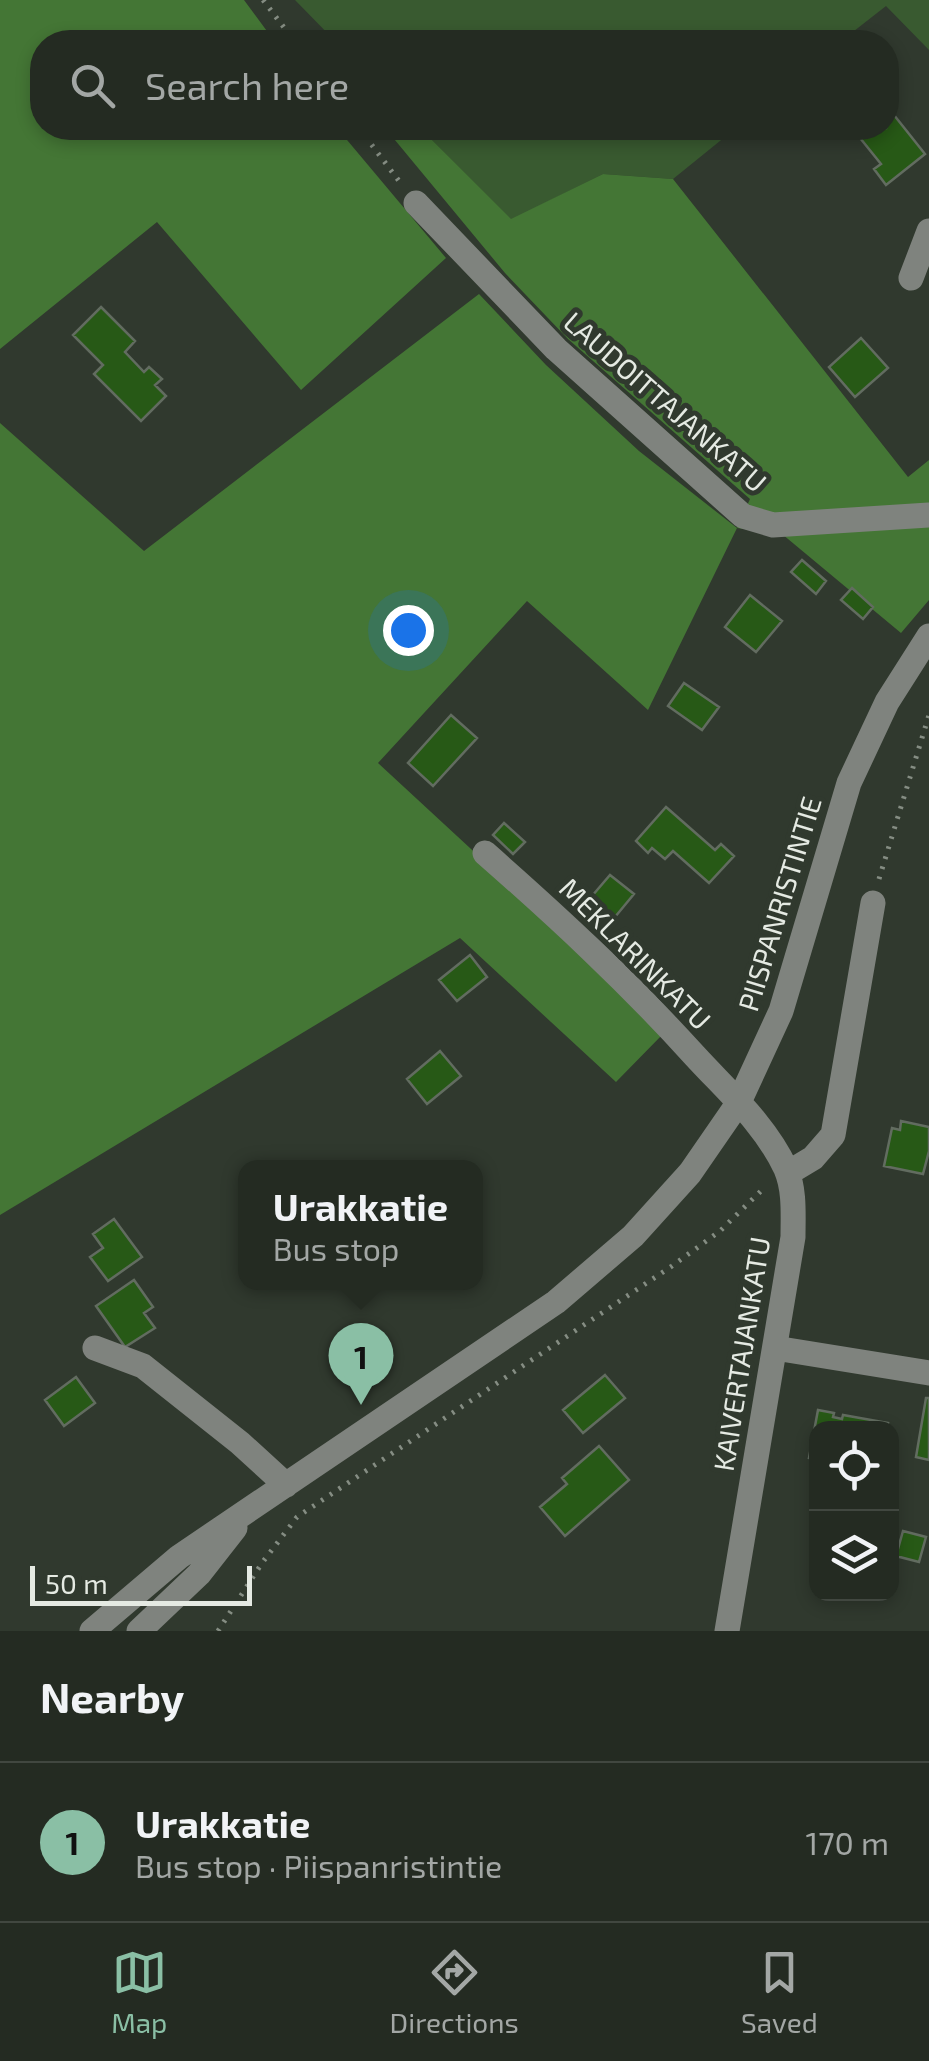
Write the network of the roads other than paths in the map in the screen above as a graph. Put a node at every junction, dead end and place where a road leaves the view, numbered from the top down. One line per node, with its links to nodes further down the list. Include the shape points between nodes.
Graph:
1 (416, 203): 4 (street, LAUDOITTAJANKATU, via 556,349 743,516 774,524)
2 (929, 231): 3 (street)
3 (911, 278)
4 (929, 515)
5 (929, 636): 8 (street, PIISPANRISTINTIE, via 887,702 849,782 782,1012)
6 (485, 852): 8 (street, MEKLARINKATU, via 600,955)
7 (872, 902): 9 (street, via 833,1136)
8 (739, 1102): 9 (street, KAIVERTAJANKATU); 13 (street, PIISPANRISTINTIE, via 634,1236 556,1302)
9 (788, 1173): 11 (street, KAIVERTAJANKATU, via 792,1237)
10 (95, 1348): 13 (street, via 143,1366)
11 (775, 1348): 12 (street); 18 (street, KAIVERTAJANKATU)
12 (929, 1373)
13 (286, 1485): 14 (street, PIISPANRISTINTIE)
14 (251, 1509): 15 (street, PIISPANRISTINTIE); 16 (street, PIISPANRISTINTIE)
15 (140, 1590): 16 (street); 17 (street, PIISPANRISTINTIE)
16 (155, 1626)
17 (92, 1631)
18 (727, 1631)

